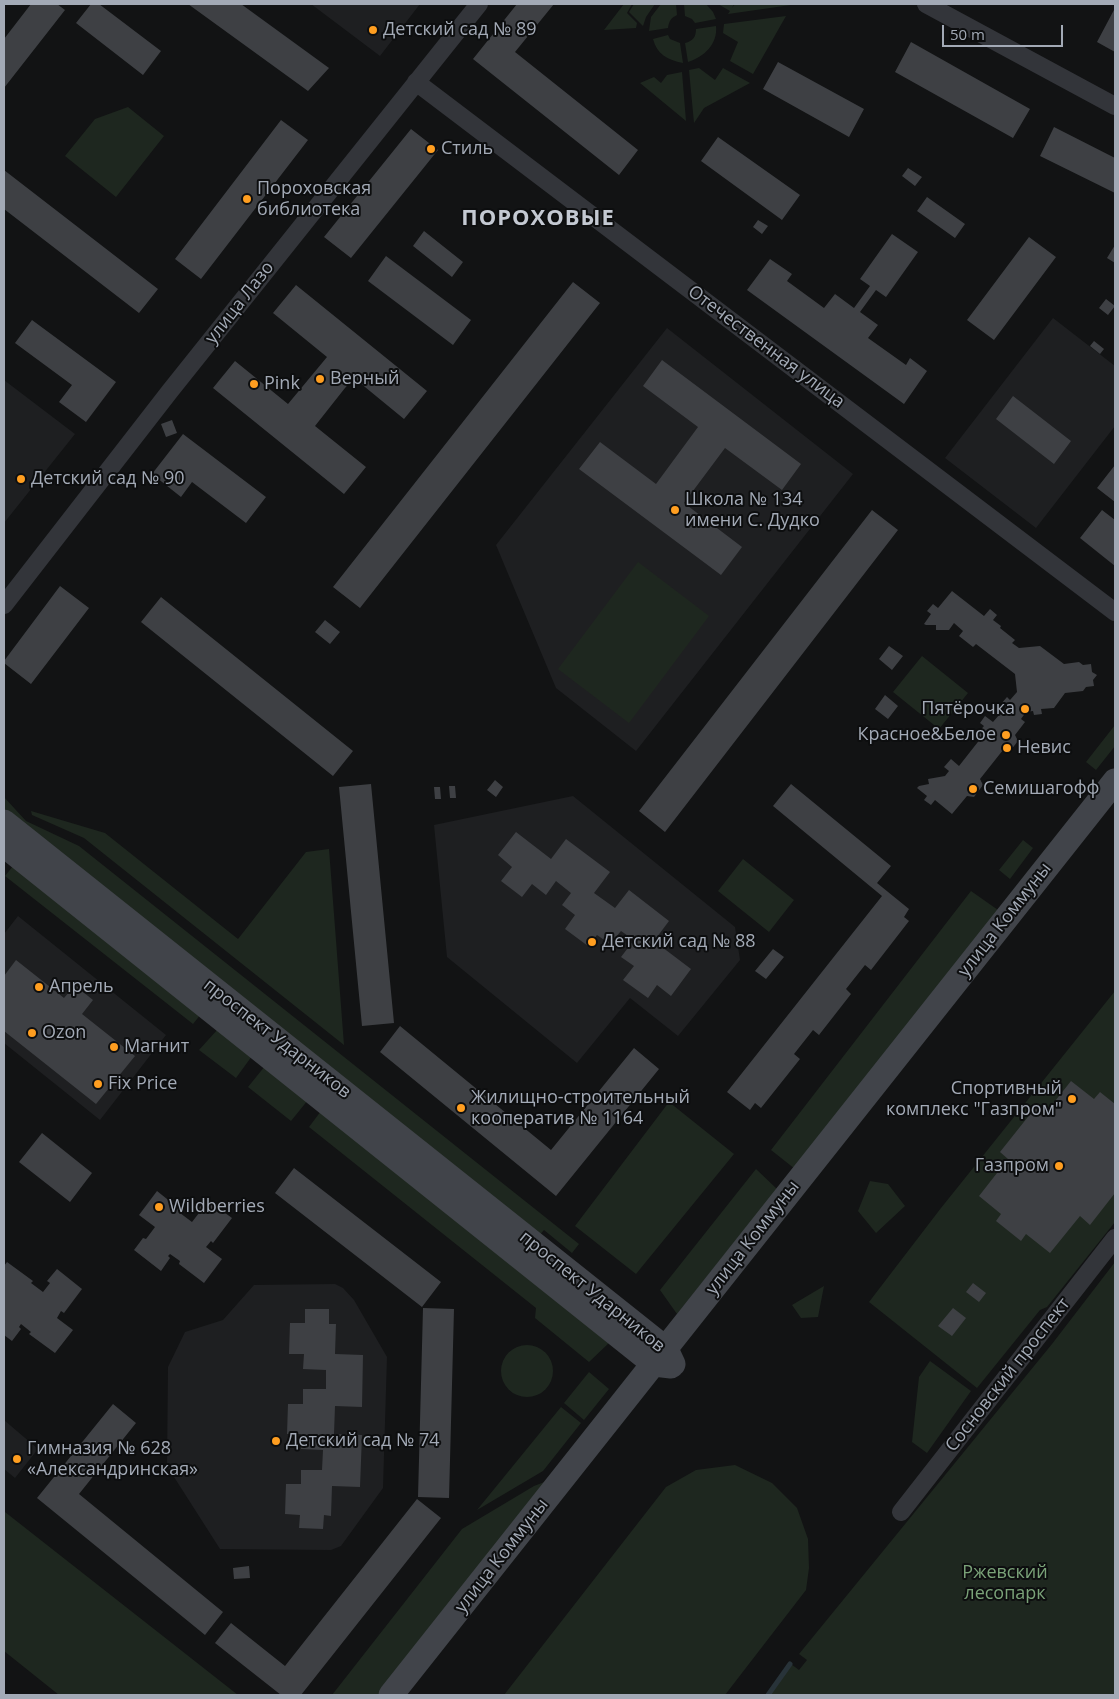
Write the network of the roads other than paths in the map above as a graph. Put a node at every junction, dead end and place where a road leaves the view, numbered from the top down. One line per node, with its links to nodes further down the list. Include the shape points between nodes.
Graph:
1 (479, 4): 3 (street, улица Лазо)
2 (926, 4): 4 (street)
3 (416, 82): 5 (street, улица Лазо); 6 (street, Отечественная улица)
4 (1115, 106)
5 (4, 605)
6 (1115, 612)
7 (1115, 781): 12 (main road, улица Коммуны)
8 (1115, 808): 12 (main road, улица Коммуны)
9 (4, 822): 12 (main road, проспект Ударников)
10 (4, 845): 12 (main road, проспект Ударников)
11 (1115, 1238): 13 (street, Сосновский проспект)
12 (665, 1359): 14 (main road, улица Коммуны); 15 (main road, улица Коммуны)
13 (901, 1512)
14 (392, 1695)
15 (414, 1695)

